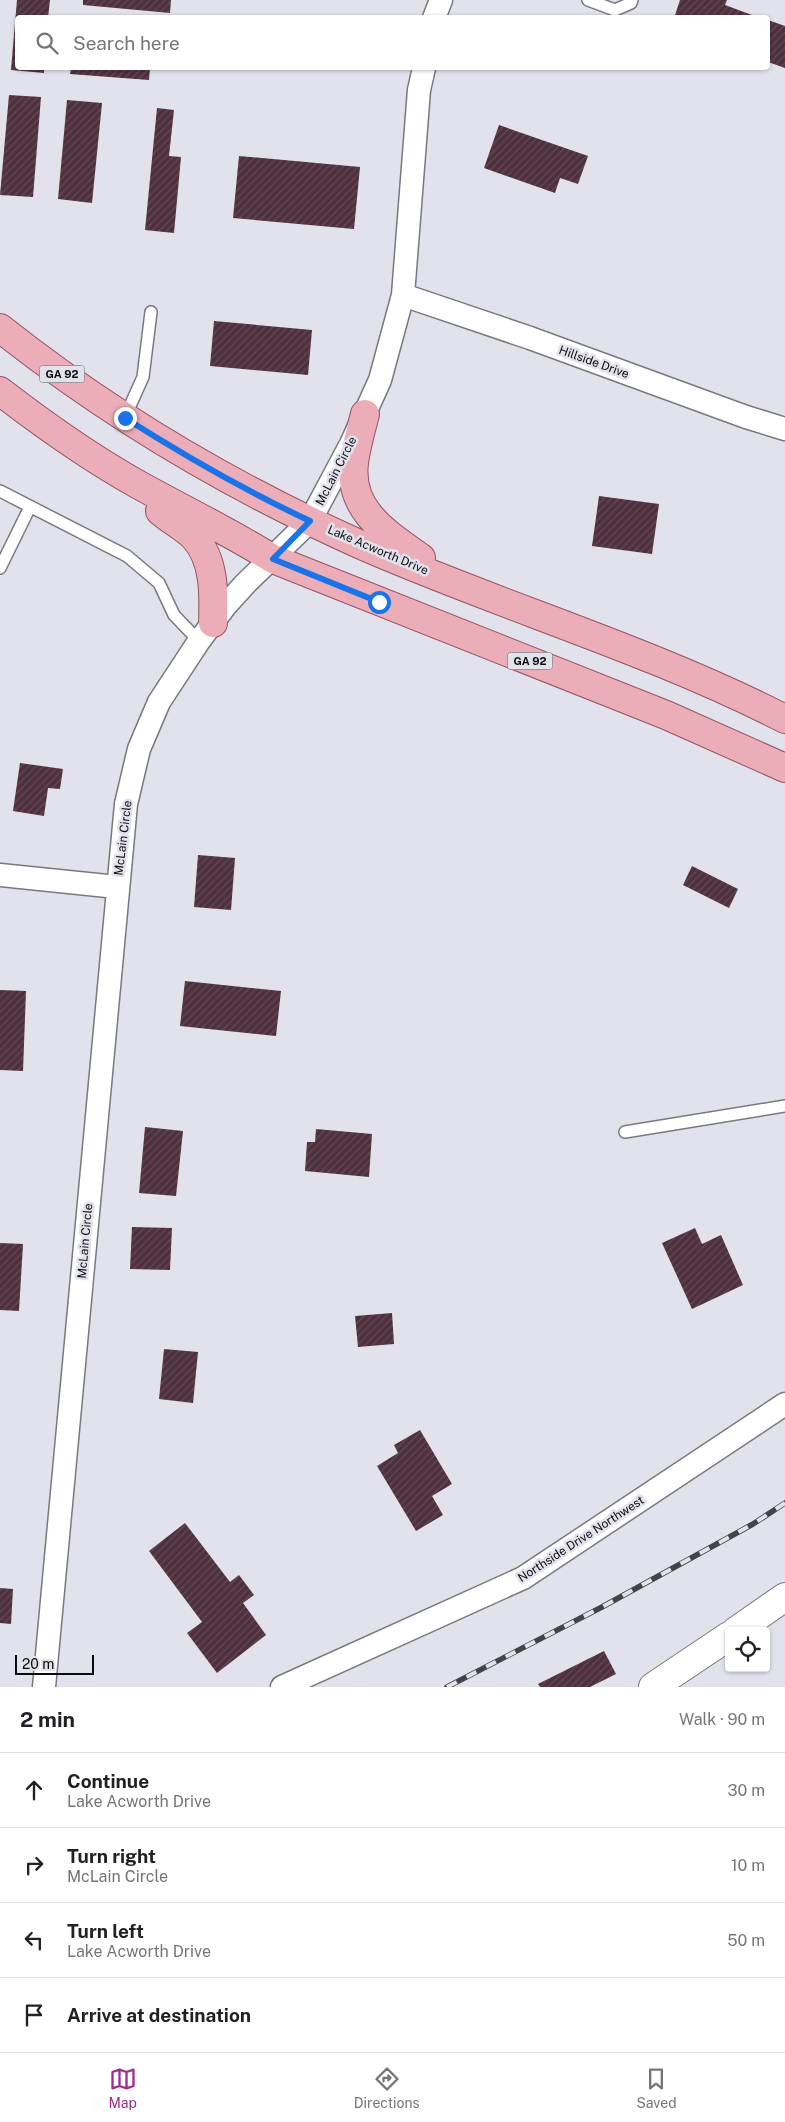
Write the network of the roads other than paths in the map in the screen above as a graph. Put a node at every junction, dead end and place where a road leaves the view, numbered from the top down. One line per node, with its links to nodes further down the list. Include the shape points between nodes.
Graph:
1 (441, 0): 4 (street)
2 (588, 0): 3 (lane, via 615,10 632,3)
3 (632, 0)
4 (435, 15)
5 (424, 70): 6 (street, McLain Circle, via 419,90)
6 (402, 295): 10 (street, McLain Circle, via 380,380); 12 (street, Hillside Drive)
7 (151, 312): 11 (lane, via 143,377)
8 (0, 328): 11 (main road, Lake Acworth Drive / GA 92)
9 (1, 391): 13 (main road, GA 92)
10 (365, 414): 16 (street, McLain Circle); 19 (main road, via 354,464 354,482 361,504 373,521)
11 (125, 418): 16 (main road, Lake Acworth Drive / GA 92, via 252,493)
12 (785, 429)
13 (120, 474): 17 (main road, GA 92); 20 (main road, via 193,537 205,554 214,599)
14 (0, 492): 15 (lane)
15 (30, 506): 18 (lane); 20 (lane, via 127,556 159,583 174,615)
16 (310, 521): 17 (street, McLain Circle); 19 (main road, Lake Acworth Drive / GA 92)
17 (273, 559): 20 (street, McLain Circle, via 246,583); 22 (main road, GA 92, via 666,715)
18 (0, 568)
19 (450, 580): 21 (main road, Lake Acworth Drive / GA 92, via 672,666)
20 (206, 632): 24 (street, McLain Circle, via 158,702 139,749 126,804)
21 (785, 719)
22 (785, 768)
23 (0, 875): 24 (street)
24 (118, 888): 32 (street, McLain Circle)
25 (785, 1106): 26 (lane)
26 (625, 1132)
27 (785, 1404): 33 (street, Northside Drive Northwest, via 523,1578)
28 (785, 1598): 29 (main road)
29 (742, 1627)
30 (725, 1639): 31 (main road)
31 (659, 1685)
32 (44, 1687)
33 (282, 1687)

